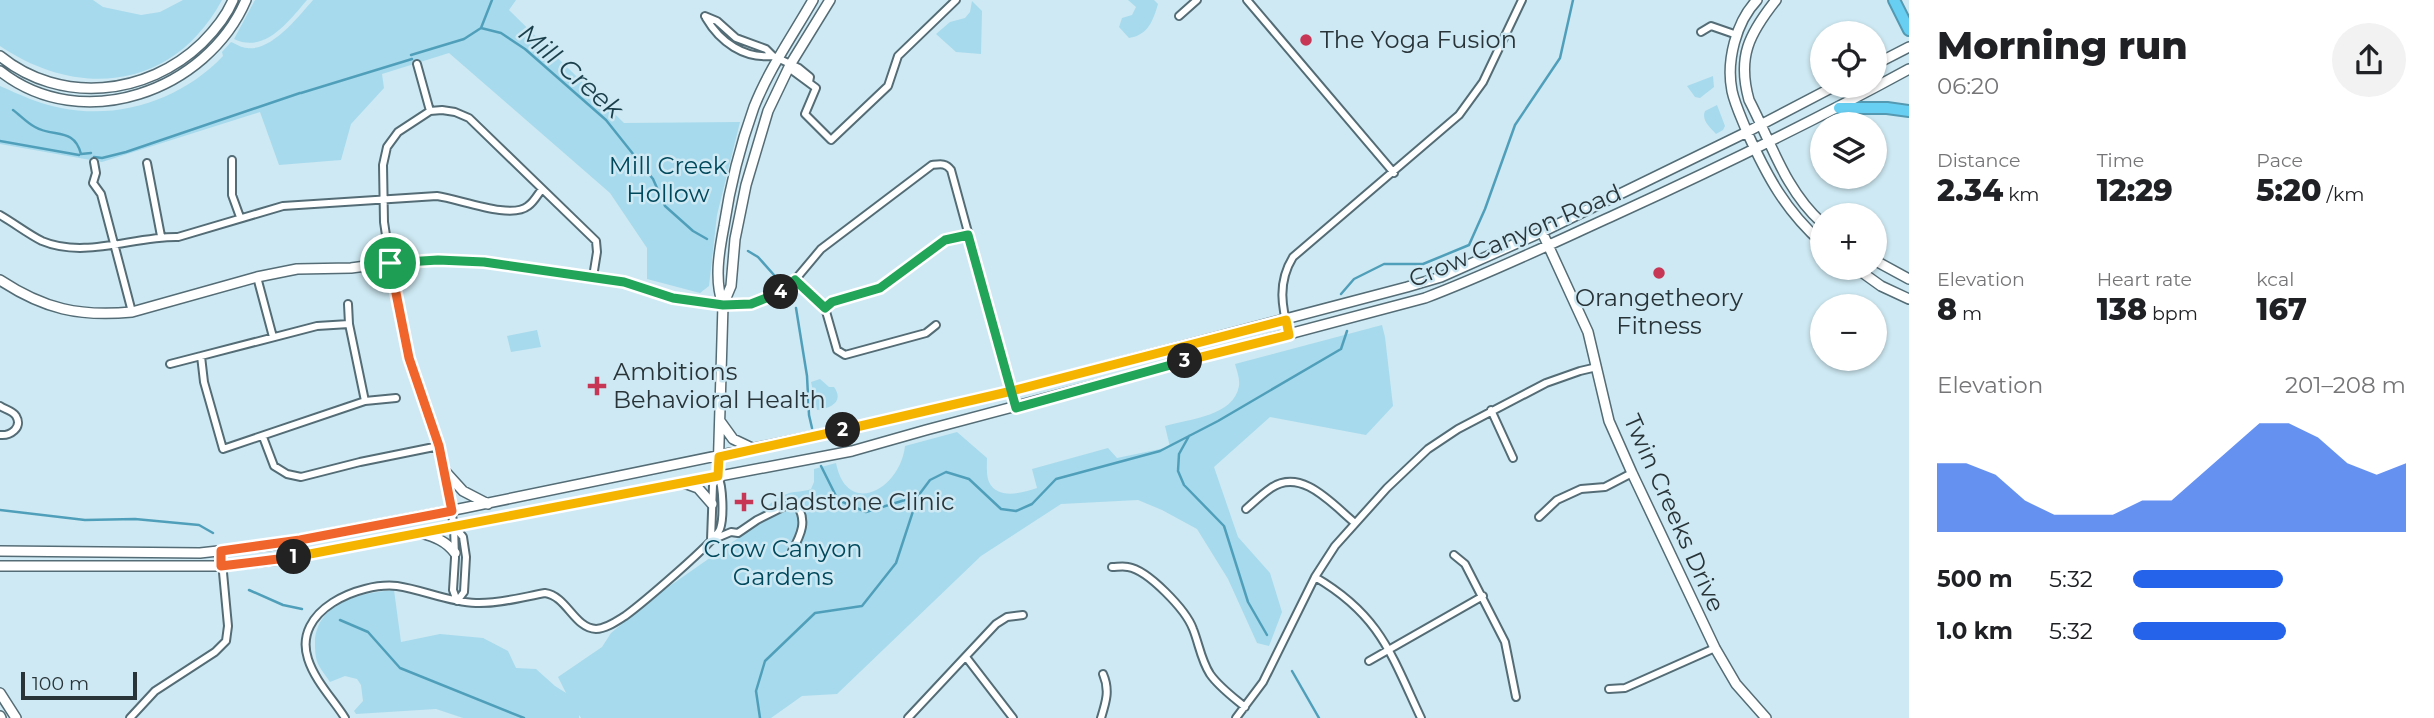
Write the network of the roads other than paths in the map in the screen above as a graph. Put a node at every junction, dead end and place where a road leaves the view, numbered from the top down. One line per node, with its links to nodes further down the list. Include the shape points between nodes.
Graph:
1 (233, 0): 17 (main road, via 218,26 190,55 153,77 132,83 69,87 31,75)
2 (246, 0): 23 (main road, via 233,27 204,59 146,93 100,101 74,100 34,91)
3 (813, 0): 18 (main road)
4 (830, 0): 21 (main road)
5 (1197, 0): 12 (street)
6 (1247, 0): 35 (street)
7 (1522, 0): 35 (street, via 1483,82 1459,115)
8 (1757, 0): 15 (main road)
9 (1776, 0): 28 (main road, via 1754,29 1744,61 1745,86)
10 (1894, 0): 13 (highway)
11 (952, 1): 21 (street, via 898,56 888,86 831,140 804,114 816,88)
12 (1178, 16)
13 (1909, 30)
14 (1701, 32): 15 (street, via 1711,26)
15 (1738, 35): 29 (main road, via 1733,49 1732,92)
16 (1909, 47): 19 (main road)
17 (0, 56)
18 (775, 57): 18 (street, via 736,38 705,16 715,34 729,45 764,58); 21 (street); 57 (main road, via 732,182 717,287)
19 (1887, 58)
20 (417, 64): 26 (street)
21 (791, 66): 57 (main road, via 753,154 731,286)
22 (1909, 69): 25 (main road, Crow Canyon Road)
23 (0, 71)
24 (1812, 98): 28 (main road, Crow Canyon Road)
25 (1839, 108): 27 (highway); 30 (main road, Crow Canyon Road)
26 (430, 111): 36 (street, via 470,118); 37 (street, via 398,132 387,147)
27 (1909, 111)
28 (1761, 125): 29 (main road, Crow Canyon Road); 30 (main road)
29 (1748, 132): 31 (main road); 41 (main road, Crow Canyon Road)
30 (1769, 143): 31 (main road, Crow Canyon Road); 38 (main road)
31 (1755, 150): 42 (main road, via 1773,185); 46 (main road, Crow Canyon Road)
32 (232, 160): 40 (street, via 232,195)
33 (94, 162): 45 (street, via 93,183 101,194)
34 (147, 163): 44 (street)
35 (1394, 173): 60 (street, via 1293,257 1281,287)
36 (542, 188): 37 (street, via 528,206 506,212 455,198); 50 (street, via 596,241)
37 (383, 198): 40 (street, via 283,206); 47 (street)
38 (1810, 210)
39 (0, 215): 45 (street, via 43,241 72,248)
40 (240, 217): 44 (street, via 177,237)
41 (1542, 232): 46 (main road, Twin Creeks Drive); 60 (main road, Crow Canyon Road, via 1441,277)
42 (1810, 232)
43 (968, 235): 53 (street, via 951,170 942,163 932,165 821,249); 58 (street, via 945,240 880,288); 68 (street)
44 (161, 236): 45 (street)
45 (115, 245): 59 (street)
46 (1548, 246): 63 (main road, Crow Canyon Road, via 1425,298); 67 (main road, Twin Creeks Drive, via 1588,332)
47 (390, 263): 49 (main road, via 297,269); 50 (main road, via 484,262); 77 (street, via 409,358)
48 (1887, 267): 52 (main road)
49 (257, 277): 59 (main road); 64 (street)
50 (593, 277): 57 (main road, via 673,298)
51 (0, 279): 59 (main road, via 23,295 63,310)
52 (1909, 279)
53 (795, 280): 57 (street, via 751,304); 58 (street)
54 (1873, 280): 55 (main road)
55 (1909, 299)
56 (348, 304): 61 (street)
57 (723, 305): 74 (main road)
58 (825, 308): 62 (street, via 837,350 845,355 926,333)
59 (132, 312)
60 (1286, 320): 63 (street); 68 (main road, Crow Canyon Road)
61 (349, 324): 64 (street); 70 (street)
62 (936, 325)
63 (1289, 335): 72 (main road, Crow Canyon Road)
64 (273, 337): 65 (street)
65 (201, 356): 66 (street); 76 (street, via 223,449)
66 (170, 364)
67 (1597, 367): 73 (street, via 1562,377); 82 (main road, Twin Creeks Drive, via 1609,421)
68 (1012, 391): 72 (street); 78 (main road, Crow Canyon Road)
69 (396, 398): 70 (street)
70 (365, 401): 76 (street)
71 (0, 406): 75 (street, via 16,416 17,424 9,435)
72 (1016, 408): 83 (main road, Crow Canyon Road, via 852,451)
73 (1491, 410): 80 (street); 90 (street, via 1428,449)
74 (720, 421): 78 (main road, via 733,439); 79 (main road)
75 (0, 435)
76 (263, 437): 77 (street, via 274,466 301,477)
77 (439, 446): 81 (street)
78 (756, 449): 79 (main road, Crow Canyon Road)
79 (719, 457): 83 (main road); 85 (main road, Crow Canyon Road)
80 (1513, 458)
81 (443, 468): 85 (main road, via 463,491); 88 (street)
82 (1632, 473): 89 (street, via 1605,487 1581,489 1557,500); 107 (main road, Twin Creeks Drive)
83 (718, 476): 84 (main road, Crow Canyon Road); 86 (street); 93 (street, via 722,484 719,529)
84 (683, 482): 86 (main road, via 700,490); 91 (main road, Crow Canyon Road)
85 (488, 504): 88 (main road, Crow Canyon Road)
86 (712, 504): 93 (street)
87 (1246, 509): 90 (street, via 1273,486 1292,482 1309,485)
88 (452, 511): 91 (street); 95 (main road, Crow Canyon Road)
89 (1539, 517)
90 (1355, 523): 102 (street)
91 (454, 526): 92 (main road, Crow Canyon Road); 97 (street); 104 (street, via 463,537 466,557 464,592)
92 (419, 533): 97 (main road, via 437,538); 100 (main road, Crow Canyon Road)
93 (711, 540): 96 (street, via 738,533 791,503 799,509 803,527); 104 (street, via 627,614 596,629 583,625 553,594 479,603)
94 (0, 551): 95 (main road, Crow Canyon Road)
95 (221, 551): 100 (street)
96 (792, 551)
97 (455, 553): 104 (street, via 453,590)
98 (1454, 555): 103 (street, via 1465,564)
99 (0, 566): 100 (main road, Crow Canyon Road)
100 (221, 566): 117 (street, via 226,641 155,691)
101 (1112, 567): 114 (street, via 1139,571 1184,611 1211,676)
102 (1315, 577): 106 (street, via 1362,610); 114 (street, via 1263,682)
103 (1483, 596): 106 (street); 113 (street, via 1505,642)
104 (457, 601): 118 (street, via 394,586 368,588 345,595 315,618 307,638 308,659)
105 (1023, 615): 108 (street, via 996,624)
106 (1389, 648): 109 (street); 123 (street)
107 (1715, 648): 111 (street, via 1625,688); 115 (main road, Twin Creeks Drive)
108 (966, 657): 119 (street); 120 (street)
109 (1369, 661)
110 (1103, 674): 121 (street, via 1108,698)
111 (1609, 689)
112 (0, 693): 116 (main road)
113 (1516, 697)
114 (1245, 707): 122 (street)
115 (1759, 716)
116 (16, 718)
117 (130, 718)
118 (345, 718)
119 (908, 718)
120 (1013, 718)
121 (1101, 718)
122 (1236, 718)
123 (1422, 718)

